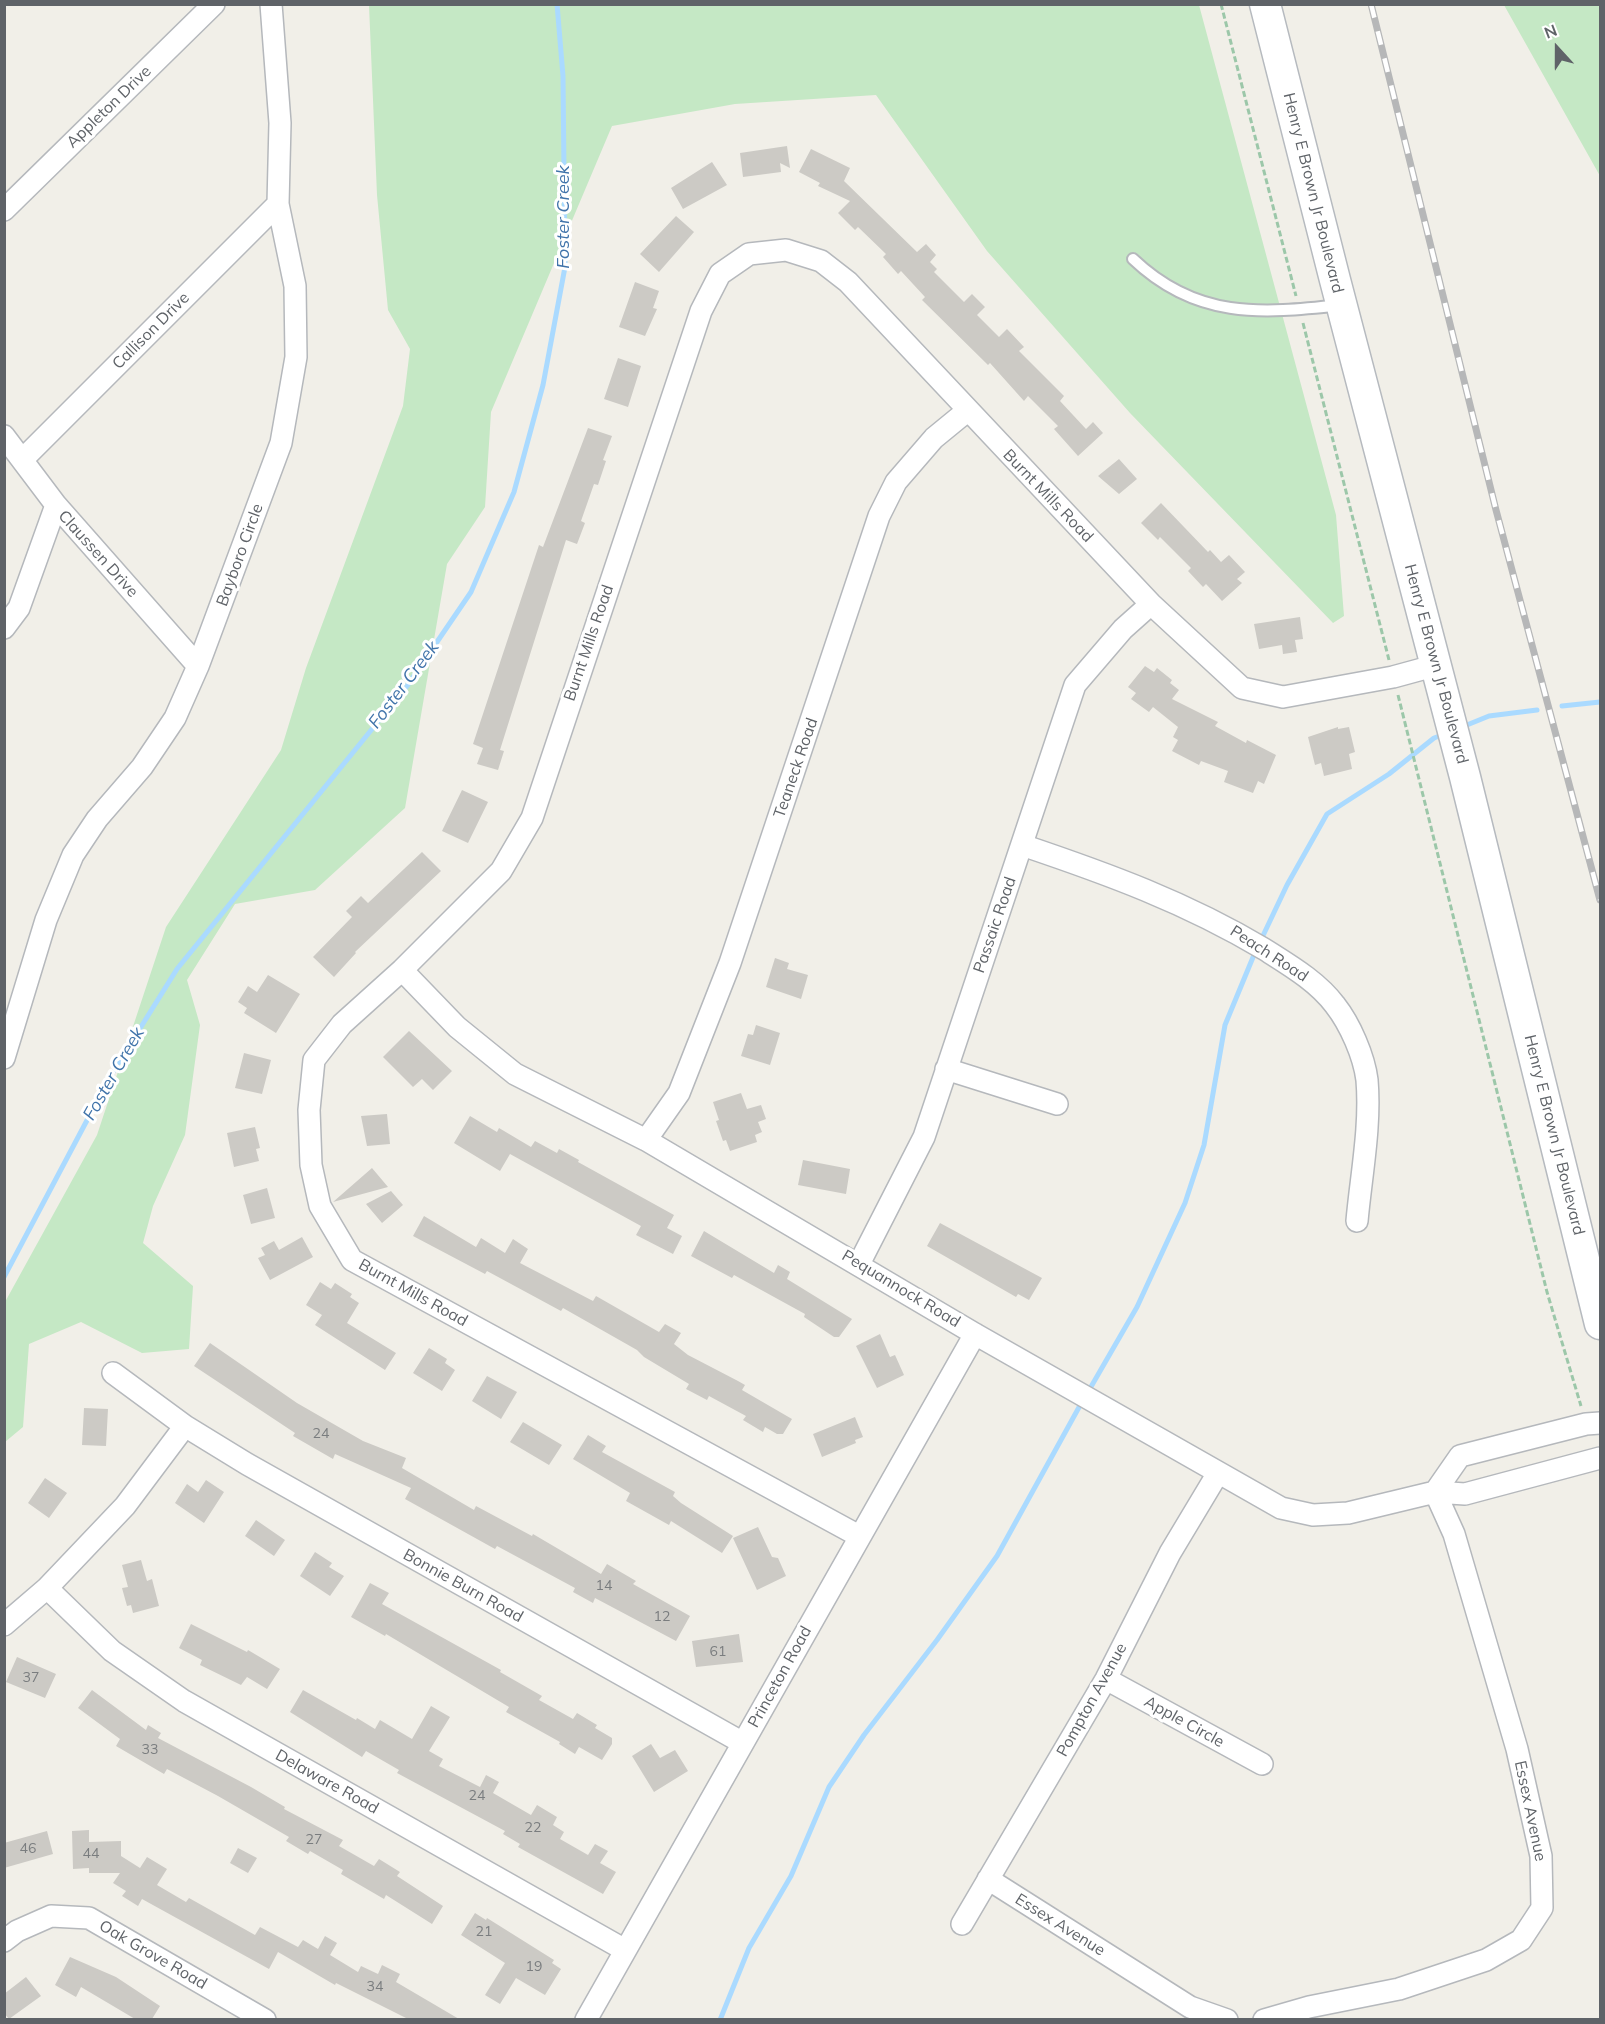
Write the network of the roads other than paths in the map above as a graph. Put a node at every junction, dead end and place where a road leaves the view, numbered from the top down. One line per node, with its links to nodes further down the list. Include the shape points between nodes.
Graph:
1 (214, 4): 5 (street, Appleton Drive)
2 (271, 4): 4 (street, Bayboro Circle, via 280,123)
3 (1265, 4): 7 (main road, Henry E Brown Jr Boulevard)
4 (278, 204): 10 (street, Callison Drive); 15 (street, Bayboro Circle, via 295,286 296,357 281,443)
5 (4, 210)
6 (1133, 259): 7 (lane, via 1153,278 1194,301 1227,309 1263,312)
7 (1341, 305): 14 (main road, Henry E Brown Jr Boulevard)
8 (967, 411): 12 (street, Burnt Mills Road); 17 (street, Burnt Mills Road, via 848,282 820,261 786,250 749,254 720,274 701,311 532,819 501,871); 21 (street, Teaneck Road, via 934,438 896,482 879,516 730,963 679,1093)
9 (4, 436): 10 (street, Claussen Drive)
10 (23, 459): 11 (street, Claussen Drive)
11 (56, 506): 13 (street, via 19,608); 15 (street, Claussen Drive)
12 (1151, 604): 14 (street, Burnt Mills Road, via 1242,688 1283,697); 16 (street, Passaic Road, via 1123,629 1075,685)
13 (4, 628)
14 (1437, 665): 24 (main road, Henry E Brown Jr Boulevard)
15 (198, 666): 18 (street, Bayboro Circle, via 176,718 73,855 46,920)
16 (1022, 845): 19 (street, Passaic Road); 22 (street, Peach Road, via 1119,877 1223,924 1312,981 1336,1006 1357,1047 1366,1079 1367,1118)
17 (402, 970): 21 (street, Pequannock Road, via 458,1028 515,1074); 32 (street, Burnt Mills Road, via 342,1024 314,1060 309,1110 311,1165 320,1206 352,1260)
18 (4, 1058)
19 (946, 1069): 20 (street); 23 (street, Passaic Road, via 924,1137)
20 (1057, 1104)
21 (646, 1140): 23 (street, Pequannock Road)
22 (1357, 1221)
23 (859, 1264): 25 (street, Pequannock Road)
24 (1600, 1324)
25 (975, 1334): 30 (street, Pequannock Road); 32 (street, Princeton Road)
26 (113, 1373): 28 (street, Bonnie Burn Road)
27 (1593, 1423): 31 (street, via 1460,1456)
28 (185, 1426): 33 (street, via 125,1506); 36 (street, Bonnie Burn Road)
29 (1600, 1458): 31 (street, Pequannock Road, via 1465,1494)
30 (1218, 1473): 31 (street, Pequannock Road, via 1281,1508 1313,1515 1348,1513); 35 (street, Pompton Avenue, via 1170,1553)
31 (1435, 1491): 46 (street, Essex Avenue, via 1454,1534 1517,1749 1541,1856 1542,1908 1521,1940 1486,1960 1399,1989)
32 (859, 1536): 36 (street, Princeton Road)
33 (47, 1588): 34 (street); 41 (street, Delaware Road, via 112,1651 183,1701)
34 (4, 1625)
35 (1107, 1679): 37 (street, Apple Circle); 38 (street, Pompton Avenue)
36 (743, 1743): 41 (street, Princeton Road)
37 (1262, 1764)
38 (988, 1879): 39 (street, Pompton Avenue); 42 (street, Essex Avenue)
39 (962, 1924)
40 (4, 1941): 43 (street, Oak Grove Road, via 51,1916 89,1918)
41 (625, 1950): 44 (street, Princeton Road)
42 (1187, 2013): 45 (street, Essex Avenue)
43 (265, 2019)
44 (586, 2019)
45 (1227, 2019)
46 (1264, 2019)

